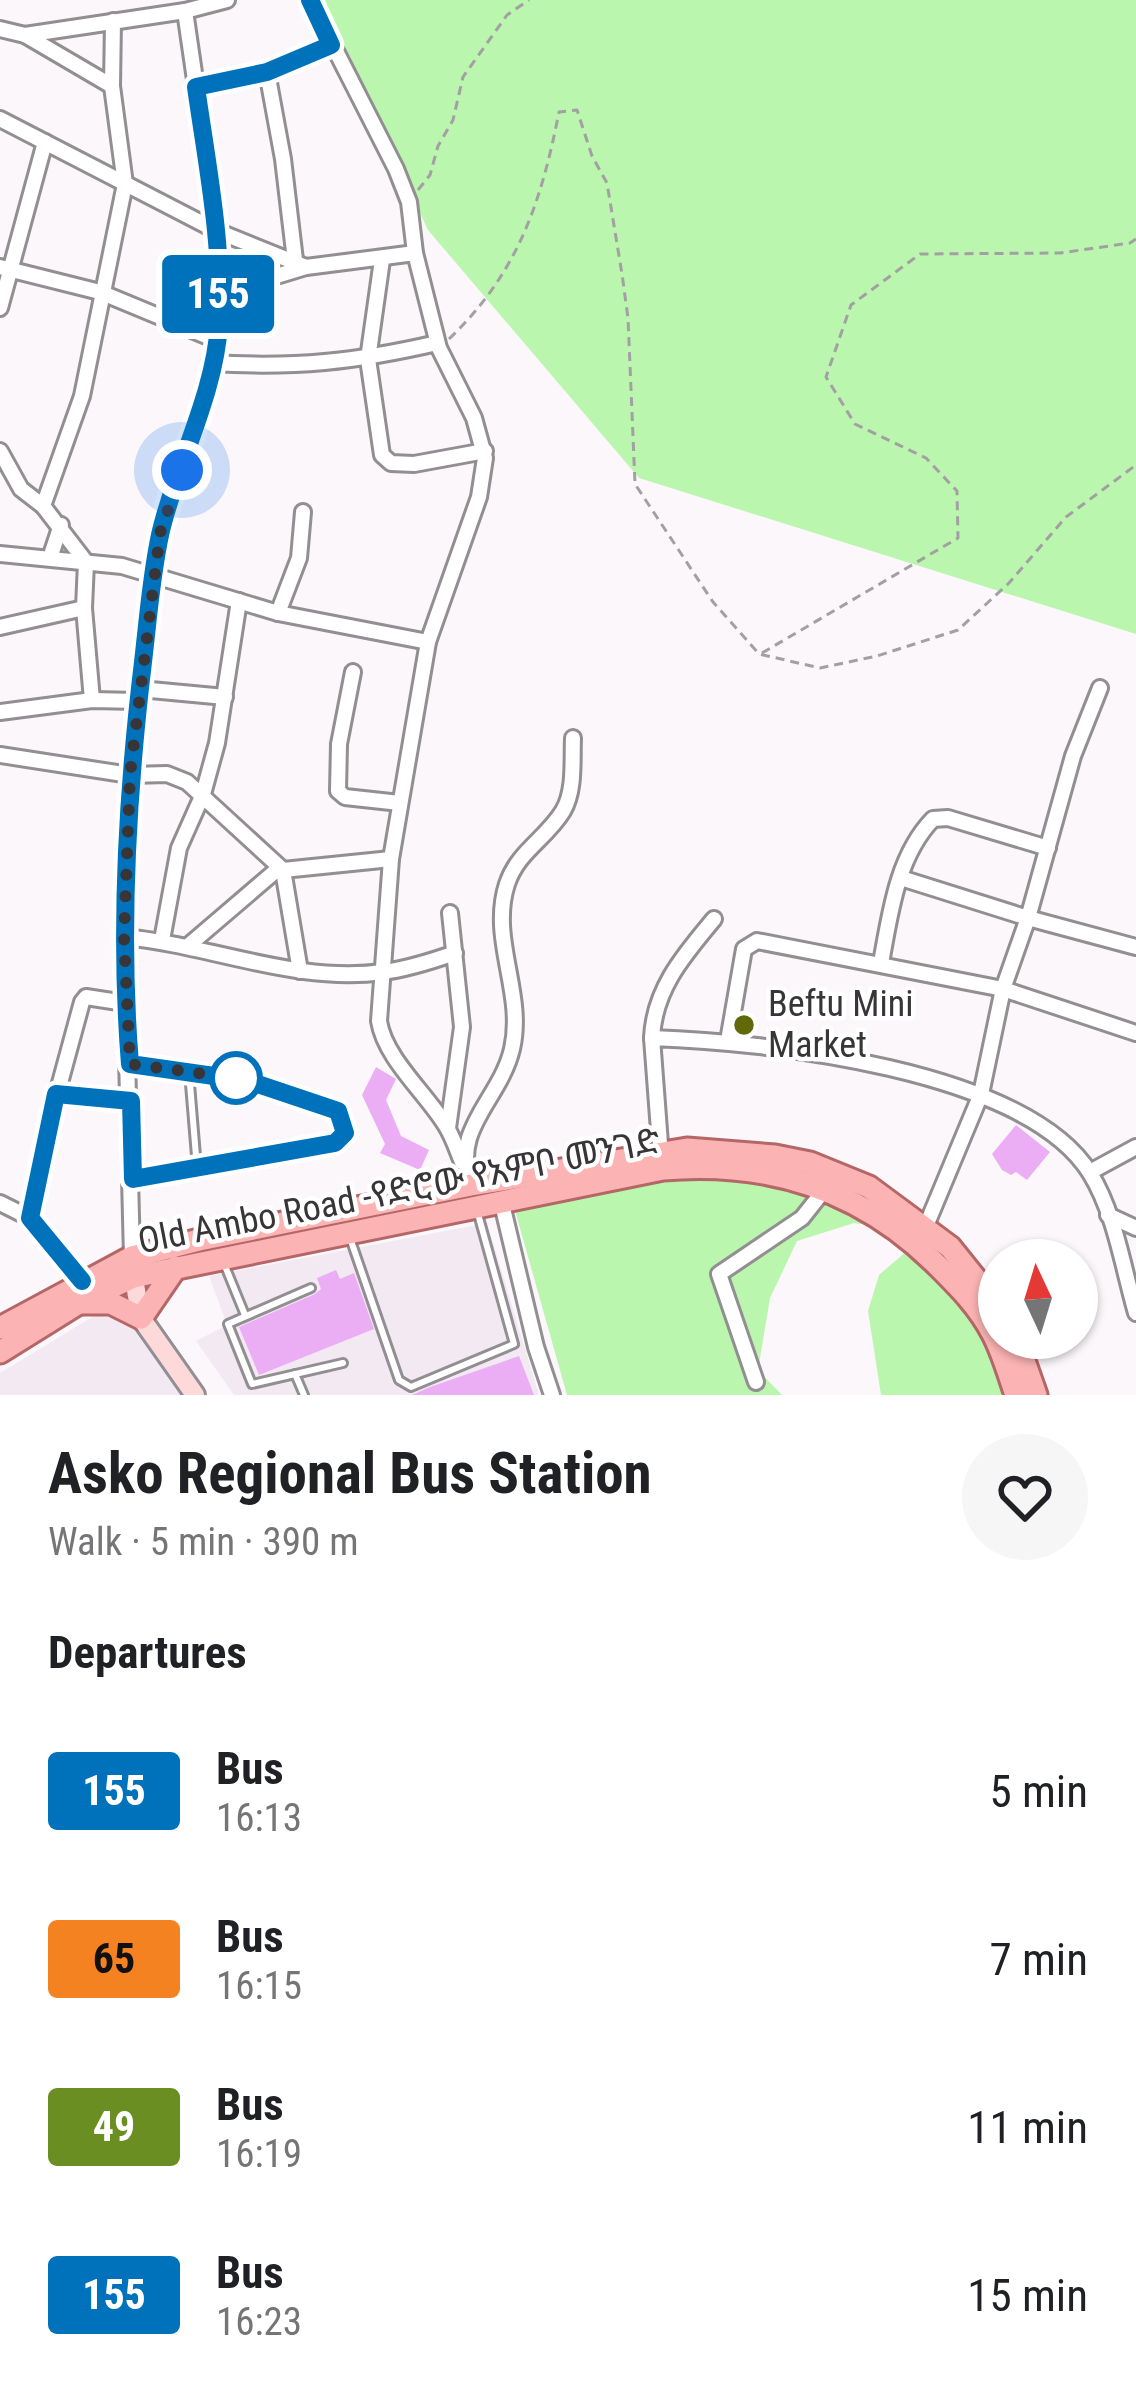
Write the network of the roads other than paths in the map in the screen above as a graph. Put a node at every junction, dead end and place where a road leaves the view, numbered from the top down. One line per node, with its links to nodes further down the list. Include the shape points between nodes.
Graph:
1 (227, 0): 3 (street)
2 (310, 0): 7 (street)
3 (185, 11): 4 (street); 10 (street)
4 (112, 21): 6 (street); 9 (street)
5 (0, 28): 6 (street)
6 (25, 35): 9 (street)
7 (331, 45): 8 (street); 15 (street, via 409,202)
8 (267, 72): 10 (street); 17 (street)
9 (112, 86): 13 (street)
10 (196, 87): 14 (street)
11 (0, 119): 12 (street)
12 (45, 142): 13 (street); 18 (street)
13 (125, 184): 14 (street); 20 (street)
14 (217, 231): 17 (street); 19 (street)
15 (416, 253): 16 (street); 23 (street)
16 (382, 260): 17 (street); 24 (street)
17 (301, 264): 19 (street, via 273,278)
18 (6, 268): 20 (street); 21 (street)
19 (218, 287): 22 (street)
20 (100, 292): 22 (street); 28 (street, via 82,396)
21 (0, 308)
22 (216, 340): 25 (street)
23 (438, 346): 24 (street); 27 (street)
24 (368, 359): 25 (street, via 310,367); 27 (street, via 382,455 392,463)
25 (210, 363): 34 (street)
26 (0, 451): 28 (street, via 21,488)
27 (484, 451): 39 (street, via 479,497)
28 (44, 506): 30 (street)
29 (303, 512): 37 (street, via 299,558)
30 (61, 525): 32 (street); 33 (street)
31 (0, 554): 32 (street)
32 (50, 558): 33 (street)
33 (86, 562): 34 (street); 36 (street)
34 (154, 573): 35 (street); 42 (street)
35 (239, 601): 37 (street); 43 (street)
36 (84, 608): 38 (street); 44 (street)
37 (278, 613): 39 (street)
38 (0, 627)
39 (428, 642): 50 (street)
40 (353, 672): 50 (street, via 338,791)
41 (1100, 688): 51 (street)
42 (139, 695): 43 (street); 44 (street); 48 (street)
43 (225, 697): 49 (street)
44 (92, 700): 45 (street)
45 (0, 712)
46 (573, 738): 79 (street, via 566,807 517,860 501,904 516,1025 501,1080)
47 (0, 755): 48 (street)
48 (130, 775): 49 (street, via 167,775); 58 (street)
49 (203, 794): 53 (street); 59 (street, via 179,848)
50 (400, 802): 52 (street)
51 (1048, 848): 54 (street, via 933,819); 56 (street)
52 (391, 859): 53 (street); 65 (street)
53 (281, 869): 60 (street); 64 (street)
54 (901, 878): 56 (street); 63 (street)
55 (450, 913): 62 (street)
56 (1028, 918): 61 (street); 66 (street)
57 (714, 919): 69 (street, via 658,998)
58 (124, 937): 59 (street); 67 (street)
59 (162, 940): 60 (street)
60 (189, 945): 64 (street)
61 (1136, 947)
62 (455, 953): 65 (street); 76 (street, via 462,1027)
63 (881, 963): 66 (street); 70 (street, via 749,943)
64 (300, 971): 65 (street)
65 (381, 973): 76 (street, via 381,1032)
66 (1003, 988): 68 (street); 74 (street)
67 (125, 1003): 71 (street); 73 (street, via 96,996 82,1002)
68 (1136, 1033)
69 (652, 1038): 70 (street); 78 (street)
70 (728, 1041): 74 (street)
71 (130, 1064): 72 (lane); 75 (street)
72 (189, 1072): 80 (lane); 80 (lane, via 249,1081 338,1111 345,1133 335,1143)
73 (56, 1094): 75 (street); 88 (street)
74 (981, 1094): 81 (street, via 1044,1128); 91 (street)
75 (131, 1101): 82 (street)
76 (448, 1128): 79 (street)
77 (1136, 1147): 81 (street)
78 (662, 1160): 83 (main road, Old Ambo Road -የድሮው የአምቦ መንገድ, via 754,1169); 84 (main road, Old Ambo Road -የድሮው የአምቦ መንገድ); 85 (main road, Old Ambo Road -የድሮው የአምቦ መንገድ); 91 (main road, Old Ambo Road -የድሮው የአምቦ መንገድ, via 742,1151 810,1163 869,1186)
79 (462, 1162): 84 (street)
80 (197, 1168): 82 (lane)
81 (1090, 1172): 87 (street)
82 (133, 1179): 93 (street)
83 (825, 1189): 91 (main road, Old Ambo Road -የድሮው የአምቦ መንገድ); 106 (street, via 802,1218 719,1274)
84 (473, 1195): 85 (main road, Old Ambo Road -የድሮው የአምቦ መንገድ); 90 (main road, Old Ambo Road -የድሮው የአምቦ መንገድ); 93 (main road, Old Ambo Road -የድሮው የአምቦ መንገድ, via 199,1240); 107 (lane, via 514,1344)
85 (500, 1200): 111 (street)
86 (0, 1203): 88 (street)
87 (1108, 1215): 89 (street); 98 (street)
88 (30, 1218): 97 (street)
89 (1136, 1228)
90 (348, 1232): 92 (main road, Old Ambo Road -የድሮው የአምቦ መንገድ); 107 (lane, via 399,1380)
91 (919, 1232): 95 (main road, Old Ambo Road -የድሮው የአምቦ መንገድ, via 964,1260); 112 (main road, Old Ambo Road -የድሮው የአምቦ መንገድ, via 994,1335)
92 (222, 1257): 94 (main road, Old Ambo Road -የድሮው የአምቦ መንገድ); 99 (lane)
93 (132, 1267): 94 (main road, Old Ambo Road -የድሮው የአምቦ መንገድ); 97 (main road, Old Ambo Road -የድሮው የአምቦ መንገድ); 100 (main road)
94 (176, 1267): 100 (main road)
95 (978, 1279)
96 (311, 1288): 99 (lane)
97 (79, 1292): 100 (main road); 101 (main road, Old Ambo Road -የድሮው የአምቦ መንገድ); 102 (main road, Old Ambo Road -የድሮው የአምቦ መንገድ)
98 (1136, 1313)
99 (245, 1316): 105 (lane, via 228,1327 252,1384)
100 (141, 1318): 108 (main road)
101 (3, 1324)
102 (0, 1352)
103 (1023, 1359): 113 (main road)
104 (344, 1363): 105 (lane)
105 (295, 1375): 109 (lane)
106 (756, 1382)
107 (417, 1385): 110 (lane)
108 (195, 1395)
109 (304, 1395)
110 (420, 1395)
111 (552, 1395)
112 (1016, 1395)
113 (1036, 1395)

